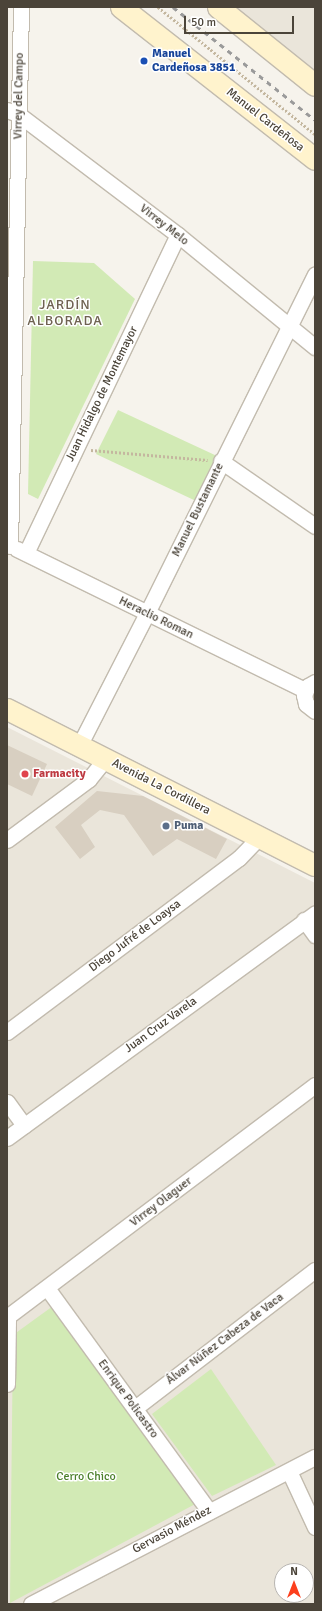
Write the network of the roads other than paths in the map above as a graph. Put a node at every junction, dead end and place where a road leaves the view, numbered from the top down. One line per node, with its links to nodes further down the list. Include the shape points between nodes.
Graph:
1 (21, 7): 5 (street, Virrey del Campo)
2 (121, 7): 6 (main road, Manuel Cardeñosa)
3 (218, 7): 4 (main road)
4 (315, 85)
5 (13, 112): 7 (street, Virrey Melo); 13 (street, Virrey del Campo)
6 (315, 159)
7 (178, 236): 9 (street, Virrey Melo); 14 (street, Juan Hidalgo de Montemayor)
8 (315, 274): 9 (street, Manuel Bustamante)
9 (290, 325): 10 (street, Virrey Melo); 11 (street, Manuel Bustamante)
10 (315, 346)
11 (222, 461): 12 (street); 15 (street, Manuel Bustamante)
12 (315, 526)
13 (8, 546): 14 (street, Heraclio Roman)
14 (26, 552): 15 (street, Heraclio Roman)
15 (147, 613): 16 (street, Heraclio Roman); 19 (street, Manuel Bustamante)
16 (310, 686): 18 (street, Heraclio Roman, via 304,695 306,704)
17 (7, 710): 19 (main road, Avenida La Cordillera)
18 (315, 711)
19 (79, 746): 20 (main road, Avenida La Cordillera)
20 (106, 758): 21 (main road, Avenida La Cordillera); 22 (street, via 89,779)
21 (259, 837): 23 (main road, Avenida La Cordillera); 26 (street, Diego Jufré de Loaysa, via 240,858)
22 (7, 840)
23 (315, 865)
24 (309, 916): 25 (street); 29 (street, Juan Cruz Varela)
25 (315, 935)
26 (7, 1032)
27 (315, 1085): 32 (street, Virrey Olaguer)
28 (7, 1102): 29 (street)
29 (24, 1125): 30 (street, Juan Cruz Varela)
30 (7, 1138)
31 (315, 1270): 35 (street, Álvar Núñez Cabeza de Vaca)
32 (47, 1288): 33 (street, Virrey Olaguer); 35 (street, Enrique Policastro)
33 (7, 1317): 34 (street)
34 (7, 1384)
35 (135, 1408): 38 (street, Enrique Policastro)
36 (315, 1457): 37 (street, Gervasio Méndez)
37 (289, 1471): 38 (street, Gervasio Méndez); 39 (street)
38 (209, 1511): 40 (street, Gervasio Méndez)
39 (315, 1527)
40 (31, 1604)

